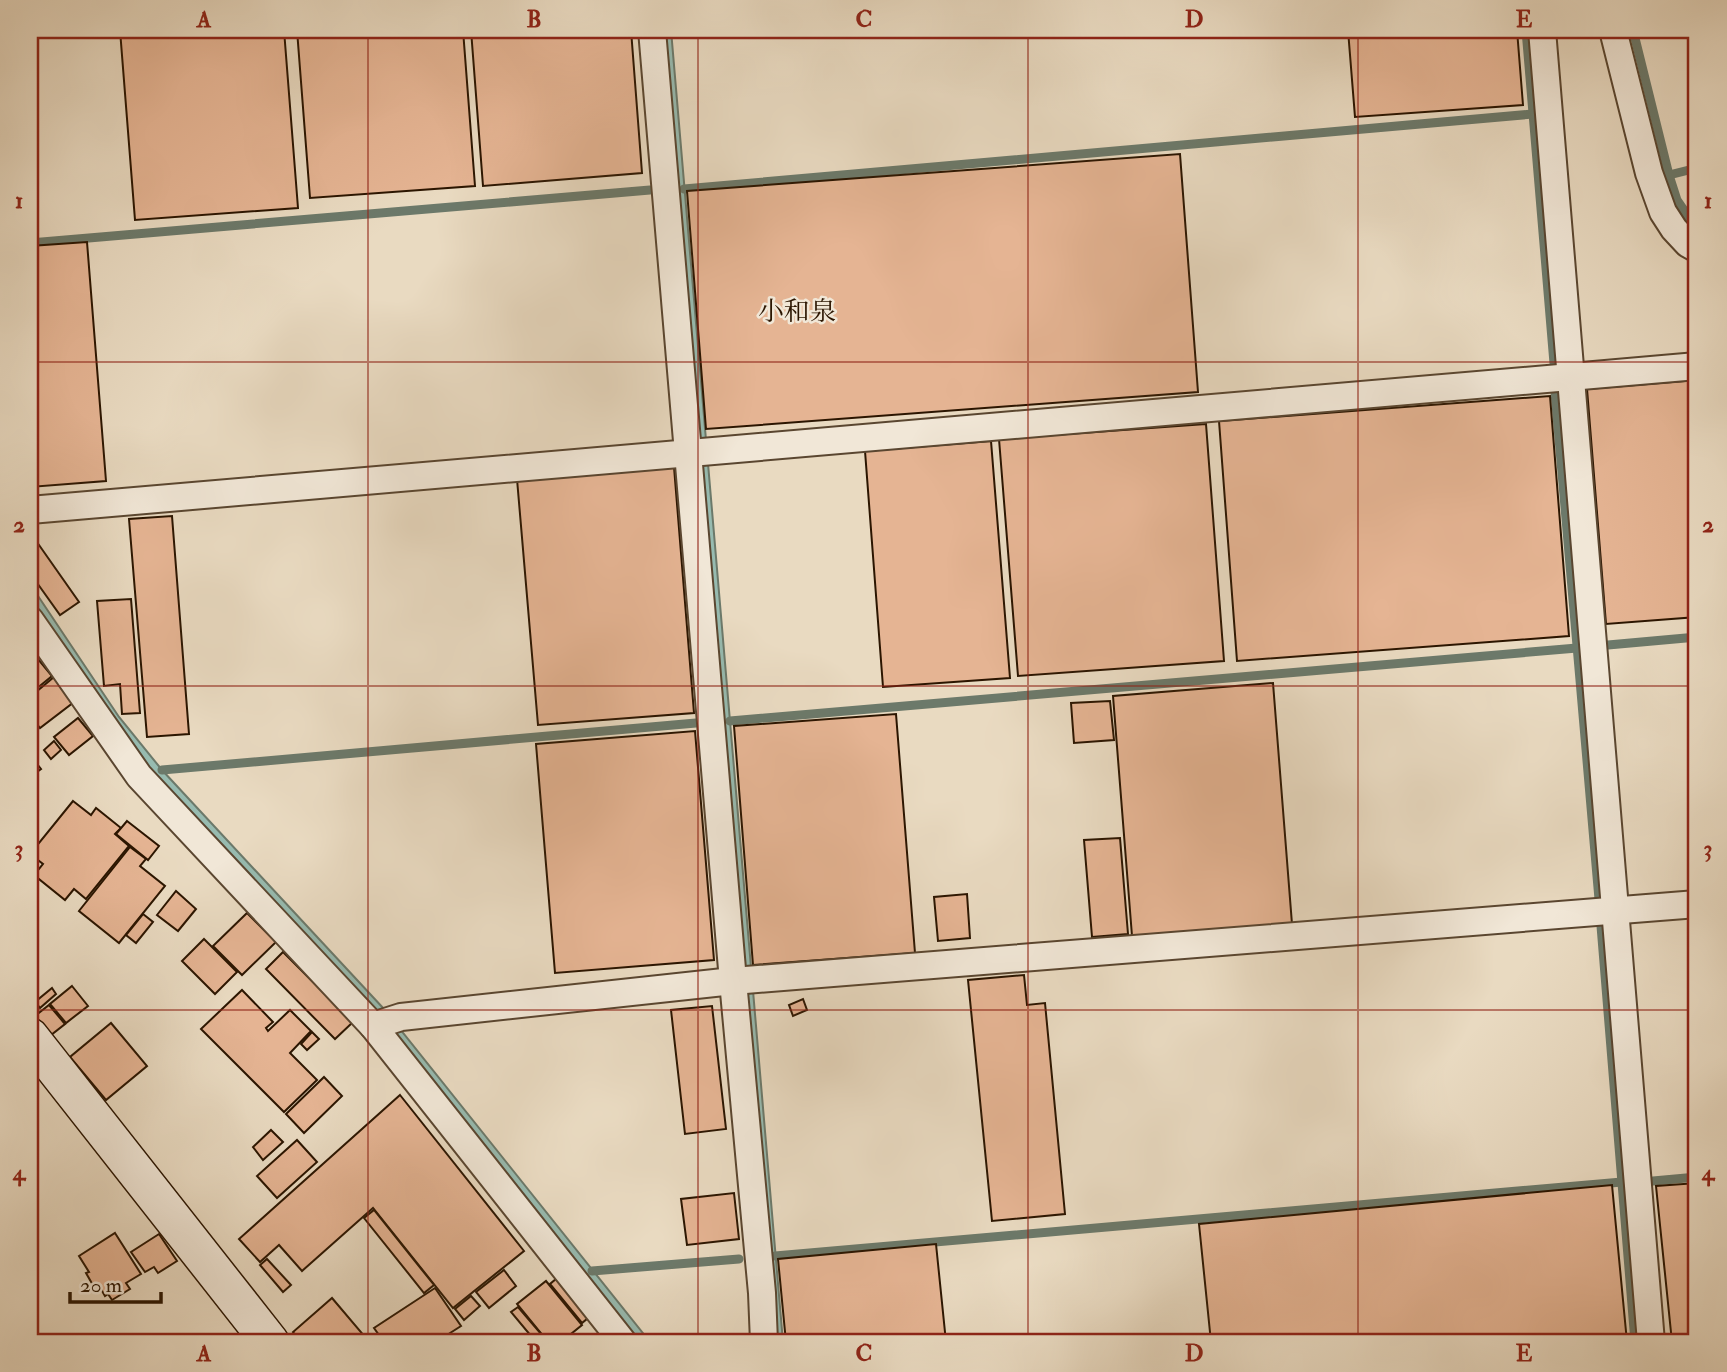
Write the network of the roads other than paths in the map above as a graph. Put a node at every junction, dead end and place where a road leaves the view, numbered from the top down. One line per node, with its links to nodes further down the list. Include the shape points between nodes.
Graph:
1 (652, 30): 7 (street)
2 (1542, 30): 6 (street)
3 (1613, 30): 4 (street, via 1663,212)
4 (1697, 249)
5 (1697, 366): 6 (street)
6 (1571, 377): 7 (street); 11 (street)
7 (697, 451): 8 (street); 12 (street)
8 (30, 510)
9 (30, 621): 13 (street, via 139,776)
10 (1697, 904): 11 (street)
11 (1615, 911): 12 (street); 18 (street)
12 (743, 981): 13 (street); 17 (street)
13 (384, 1022): 16 (street)
14 (30, 1037): 15 (main road)
15 (271, 1342)
16 (623, 1342)
17 (764, 1342)
18 (1651, 1342)

